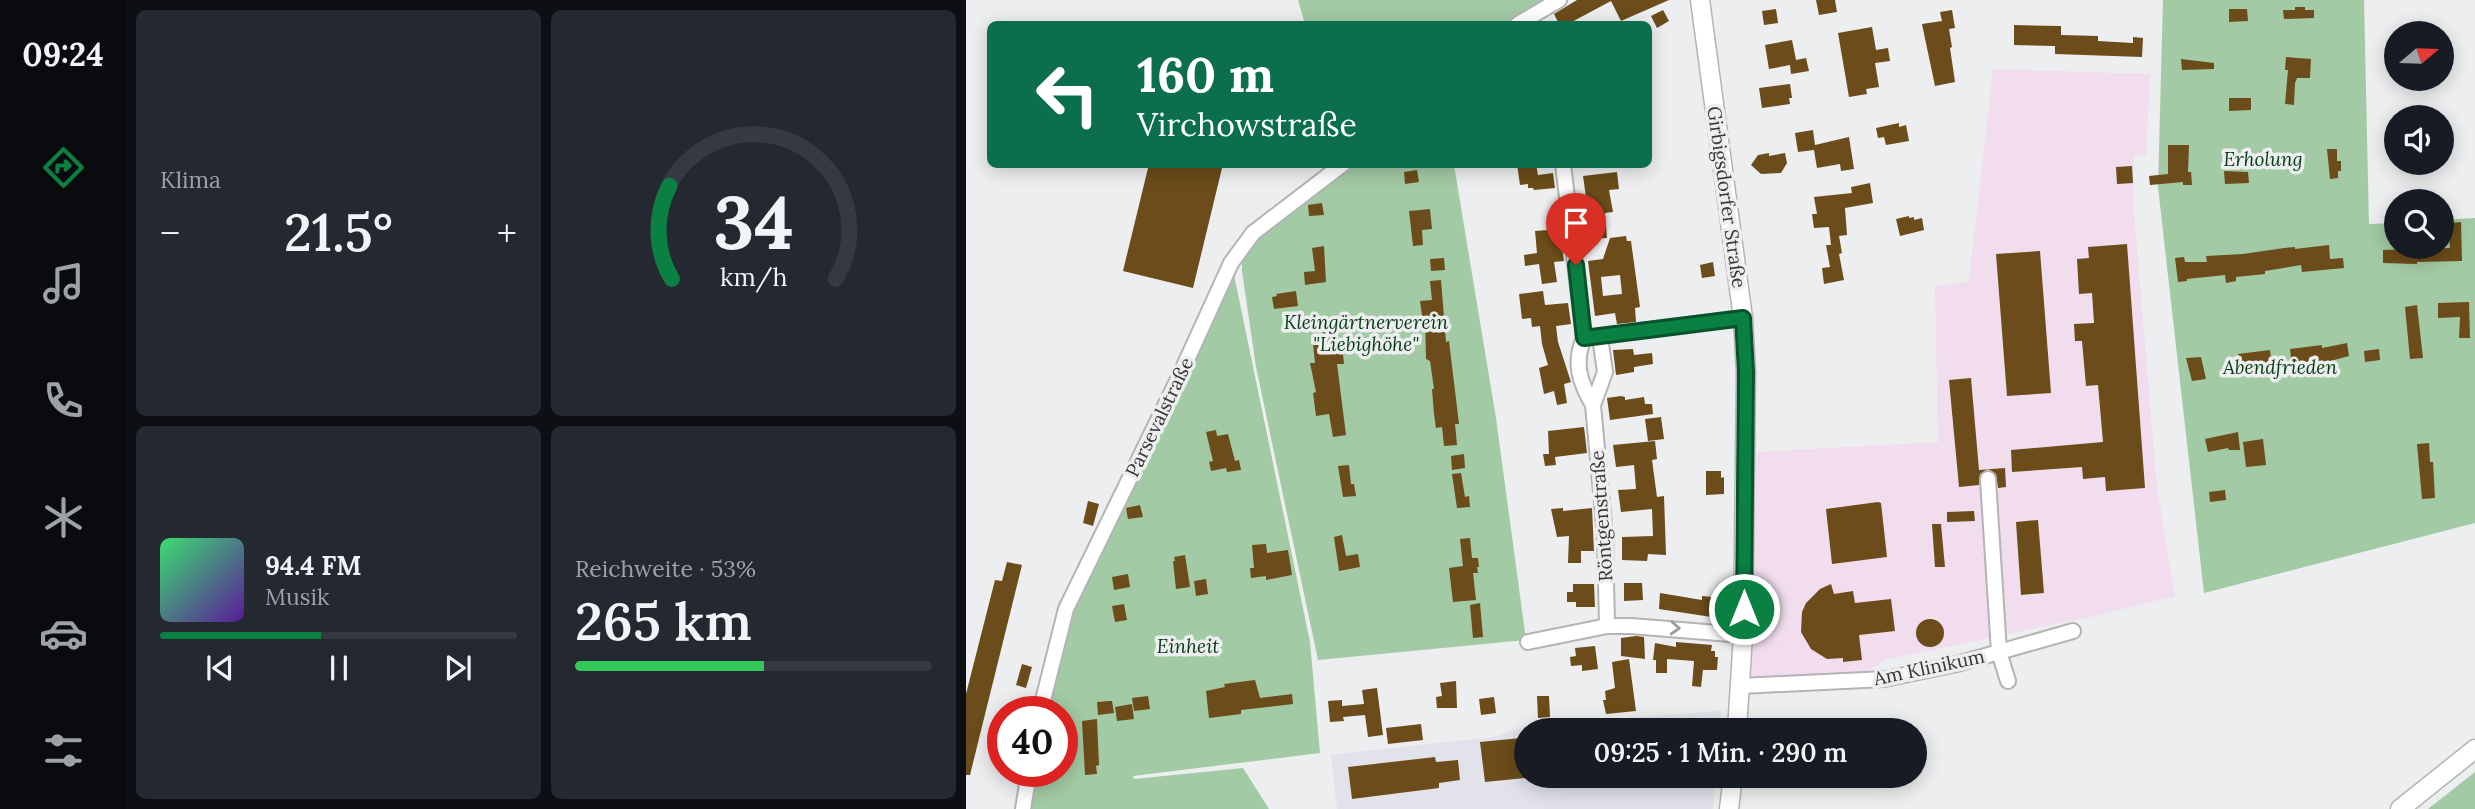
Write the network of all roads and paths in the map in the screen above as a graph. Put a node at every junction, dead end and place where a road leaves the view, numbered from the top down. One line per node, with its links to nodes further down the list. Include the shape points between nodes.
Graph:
1 (1559, 0): 3 (street)
2 (1700, 0): 6 (street, Girbigsdorfer Straße)
3 (1523, 21)
4 (1338, 168): 18 (street, Parsevalstraße, via 1253,233 1231,263 1066,609)
5 (1563, 168): 8 (street, Röntgenstraße)
6 (1743, 318): 7 (street); 13 (street, Girbigsdorfer Straße)
7 (1600, 337): 8 (street); 9 (street, Röntgenstraße, via 1605,373)
8 (1584, 338): 9 (street, Röntgenstraße, via 1577,353 1583,387)
9 (1593, 405): 11 (street, Röntgenstraße, via 1605,536)
10 (1988, 479): 15 (street)
11 (1607, 626): 13 (street, one-way to 13); 14 (street)
12 (2073, 631): 15 (street, Am Klinikum)
13 (1744, 635): 17 (street, Girbigsdorfer Straße)
14 (1528, 642)
15 (1999, 652): 16 (street); 17 (street, Am Klinikum, via 1885,679)
16 (2008, 681)
17 (1741, 686): 19 (street, Girbigsdorfer Straße)
18 (1044, 696)
19 (1738, 718)
20 (2475, 749): 25 (street)
21 (1027, 787): 23 (street)
22 (1731, 788): 24 (street)
23 (1023, 809)
24 (1729, 809)
25 (2400, 809)

